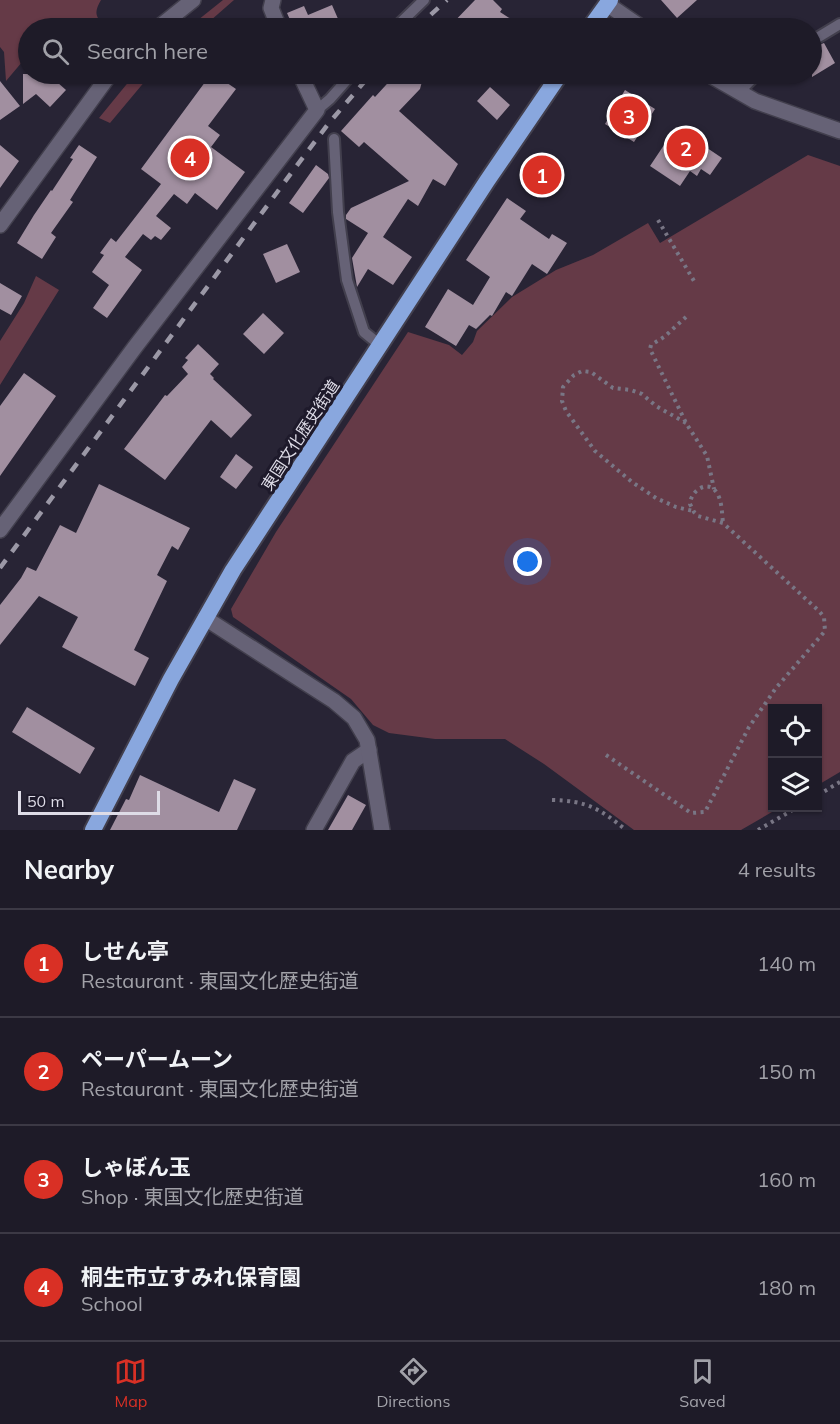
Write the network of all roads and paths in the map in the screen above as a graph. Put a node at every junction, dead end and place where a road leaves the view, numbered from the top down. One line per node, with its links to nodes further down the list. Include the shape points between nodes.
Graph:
1 (193, 0): 5 (street)
2 (273, 0): 6 (street)
3 (424, 0): 7 (lane)
4 (609, 2): 8 (highway); 9 (street)
5 (170, 18)
6 (275, 18)
7 (405, 18)
8 (597, 18)
9 (629, 18)
10 (840, 24): 11 (lane)
11 (822, 34)
12 (103, 84): 23 (street)
13 (305, 84): 19 (street)
14 (343, 84): 19 (lane)
15 (553, 84): 26 (highway, 東国文化歴史街道)
16 (726, 84): 18 (street)
17 (747, 84): 18 (lane)
18 (740, 92): 20 (street)
19 (317, 110): 31 (street)
20 (840, 132)
21 (334, 140): 26 (lane, via 347,280 364,332)
22 (658, 220): 24 (path)
23 (0, 225)
24 (694, 281)
25 (686, 317): 27 (path, via 650,348)
26 (380, 345): 32 (highway, 東国文化歴史街道)
27 (686, 423): 28 (path, via 707,456); 29 (path, via 637,392 614,388 591,372 574,375 563,387 566,411 595,451 656,498)
28 (714, 490): 29 (path, via 703,487 695,491 690,504); 30 (path, via 719,496)
29 (693, 511): 30 (path)
30 (723, 523): 34 (path, via 824,617 825,631 776,688 749,727 705,812 691,813)
31 (0, 530)
32 (205, 618): 33 (street, via 334,701 354,718); 39 (highway, 東国文化歴史街道)
33 (369, 750): 40 (street, via 353,761); 41 (street)
34 (606, 755)
35 (840, 782): 36 (path)
36 (822, 793)
37 (552, 800): 42 (path, via 592,806)
38 (788, 812): 43 (path)
39 (93, 830)
40 (314, 830)
41 (382, 830)
42 (626, 830)
43 (758, 830)

